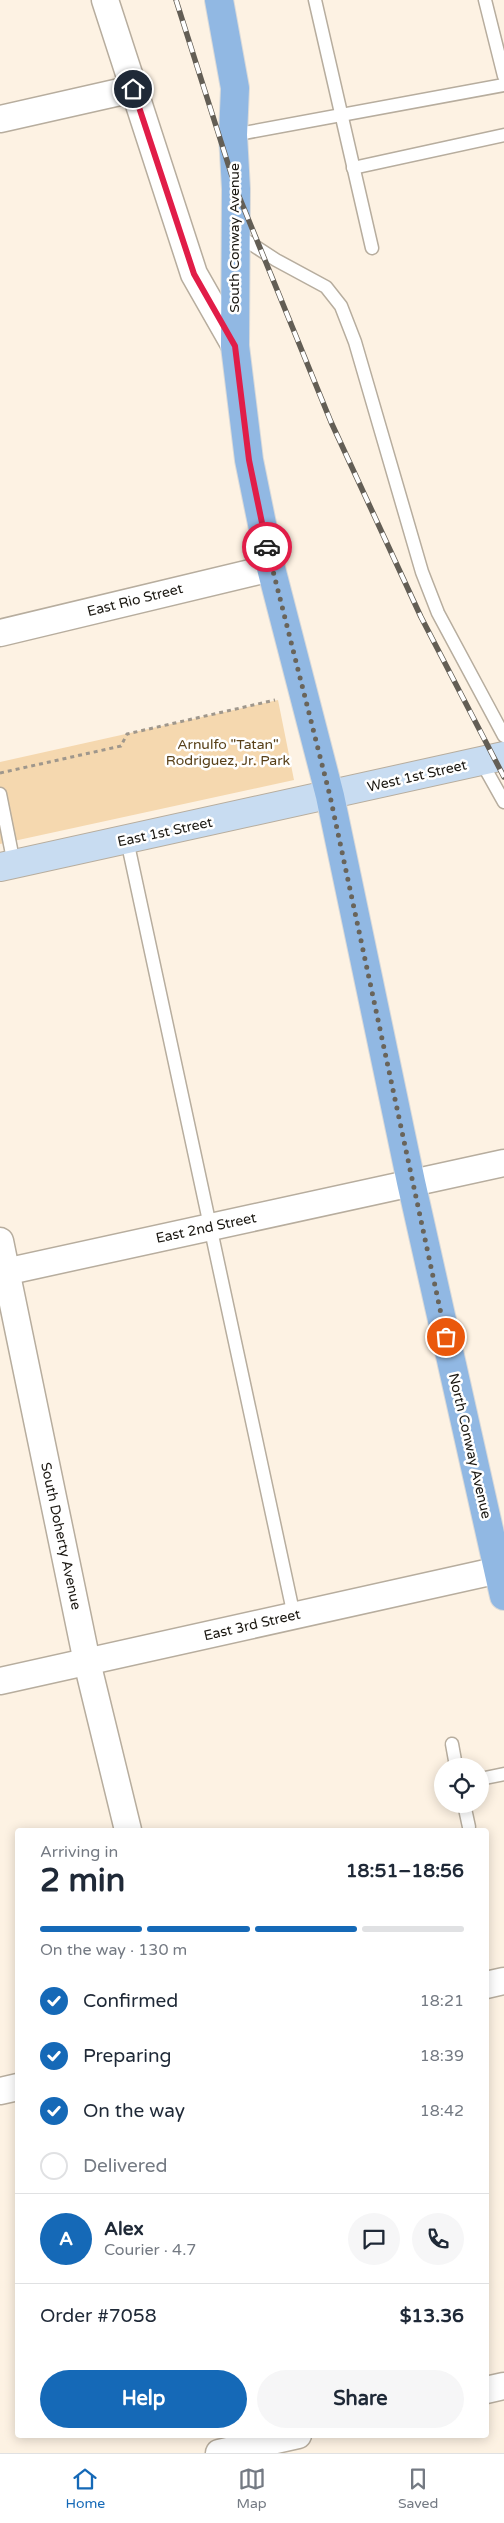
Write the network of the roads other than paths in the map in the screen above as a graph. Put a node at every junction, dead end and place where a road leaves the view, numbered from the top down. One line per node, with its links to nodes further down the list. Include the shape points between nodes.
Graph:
1 (105, 0): 7 (street)
2 (219, 0): 10 (main road, South Conway Avenue, via 235,88)
3 (315, 0): 8 (lane)
4 (485, 0): 5 (lane)
5 (504, 76)
6 (504, 86): 8 (lane)
7 (133, 89): 9 (street); 15 (street, via 194,274)
8 (340, 115): 10 (lane); 12 (lane)
9 (0, 119)
10 (232, 135): 13 (main road, South Conway Avenue)
11 (504, 135): 12 (lane)
12 (353, 168): 14 (lane)
13 (235, 233): 15 (main road, South Conway Avenue); 18 (lane, via 326,287 341,306 422,572 438,613)
14 (372, 248)
15 (235, 346): 16 (main road, South Conway Avenue, via 249,460)
16 (271, 568): 17 (street, East Rio Street); 21 (main road, South Conway Avenue)
17 (0, 633)
18 (504, 736)
19 (493, 759): 21 (street, West 1st Street); 22 (lane)
20 (0, 794): 24 (lane)
21 (330, 796): 23 (street, East 1st Street); 26 (main road, North Conway Avenue)
22 (504, 802)
23 (127, 840): 24 (street, East 1st Street); 27 (lane)
24 (7, 866)
25 (504, 1163): 26 (street, East 2nd Street)
26 (411, 1182): 27 (street, East 2nd Street); 30 (main road, North Conway Avenue)
27 (210, 1227): 29 (street, East 2nd Street); 32 (lane)
28 (0, 1241): 29 (street, South Doherty Avenue)
29 (3, 1272): 33 (street, South Doherty Avenue)
30 (501, 1570): 31 (main road, North Conway Avenue); 32 (street, East 3rd Street)
31 (504, 1596)
32 (294, 1616): 33 (street, East 3rd Street)
33 (88, 1662): 34 (street, East 3rd Street); 41 (street, South Doherty Avenue)
34 (0, 1681)
35 (452, 1744): 36 (lane)
36 (455, 1758)
37 (504, 1774): 38 (lane)
38 (489, 1777)
39 (466, 1813): 40 (lane)
40 (469, 1827)
41 (128, 1828)
42 (504, 1981): 43 (street)
43 (489, 1984)
44 (15, 2088): 45 (street)
45 (0, 2090)
46 (504, 2386): 47 (street)
47 (489, 2389)
48 (286, 2438): 49 (street)
49 (263, 2444): 50 (street)
50 (219, 2453)

